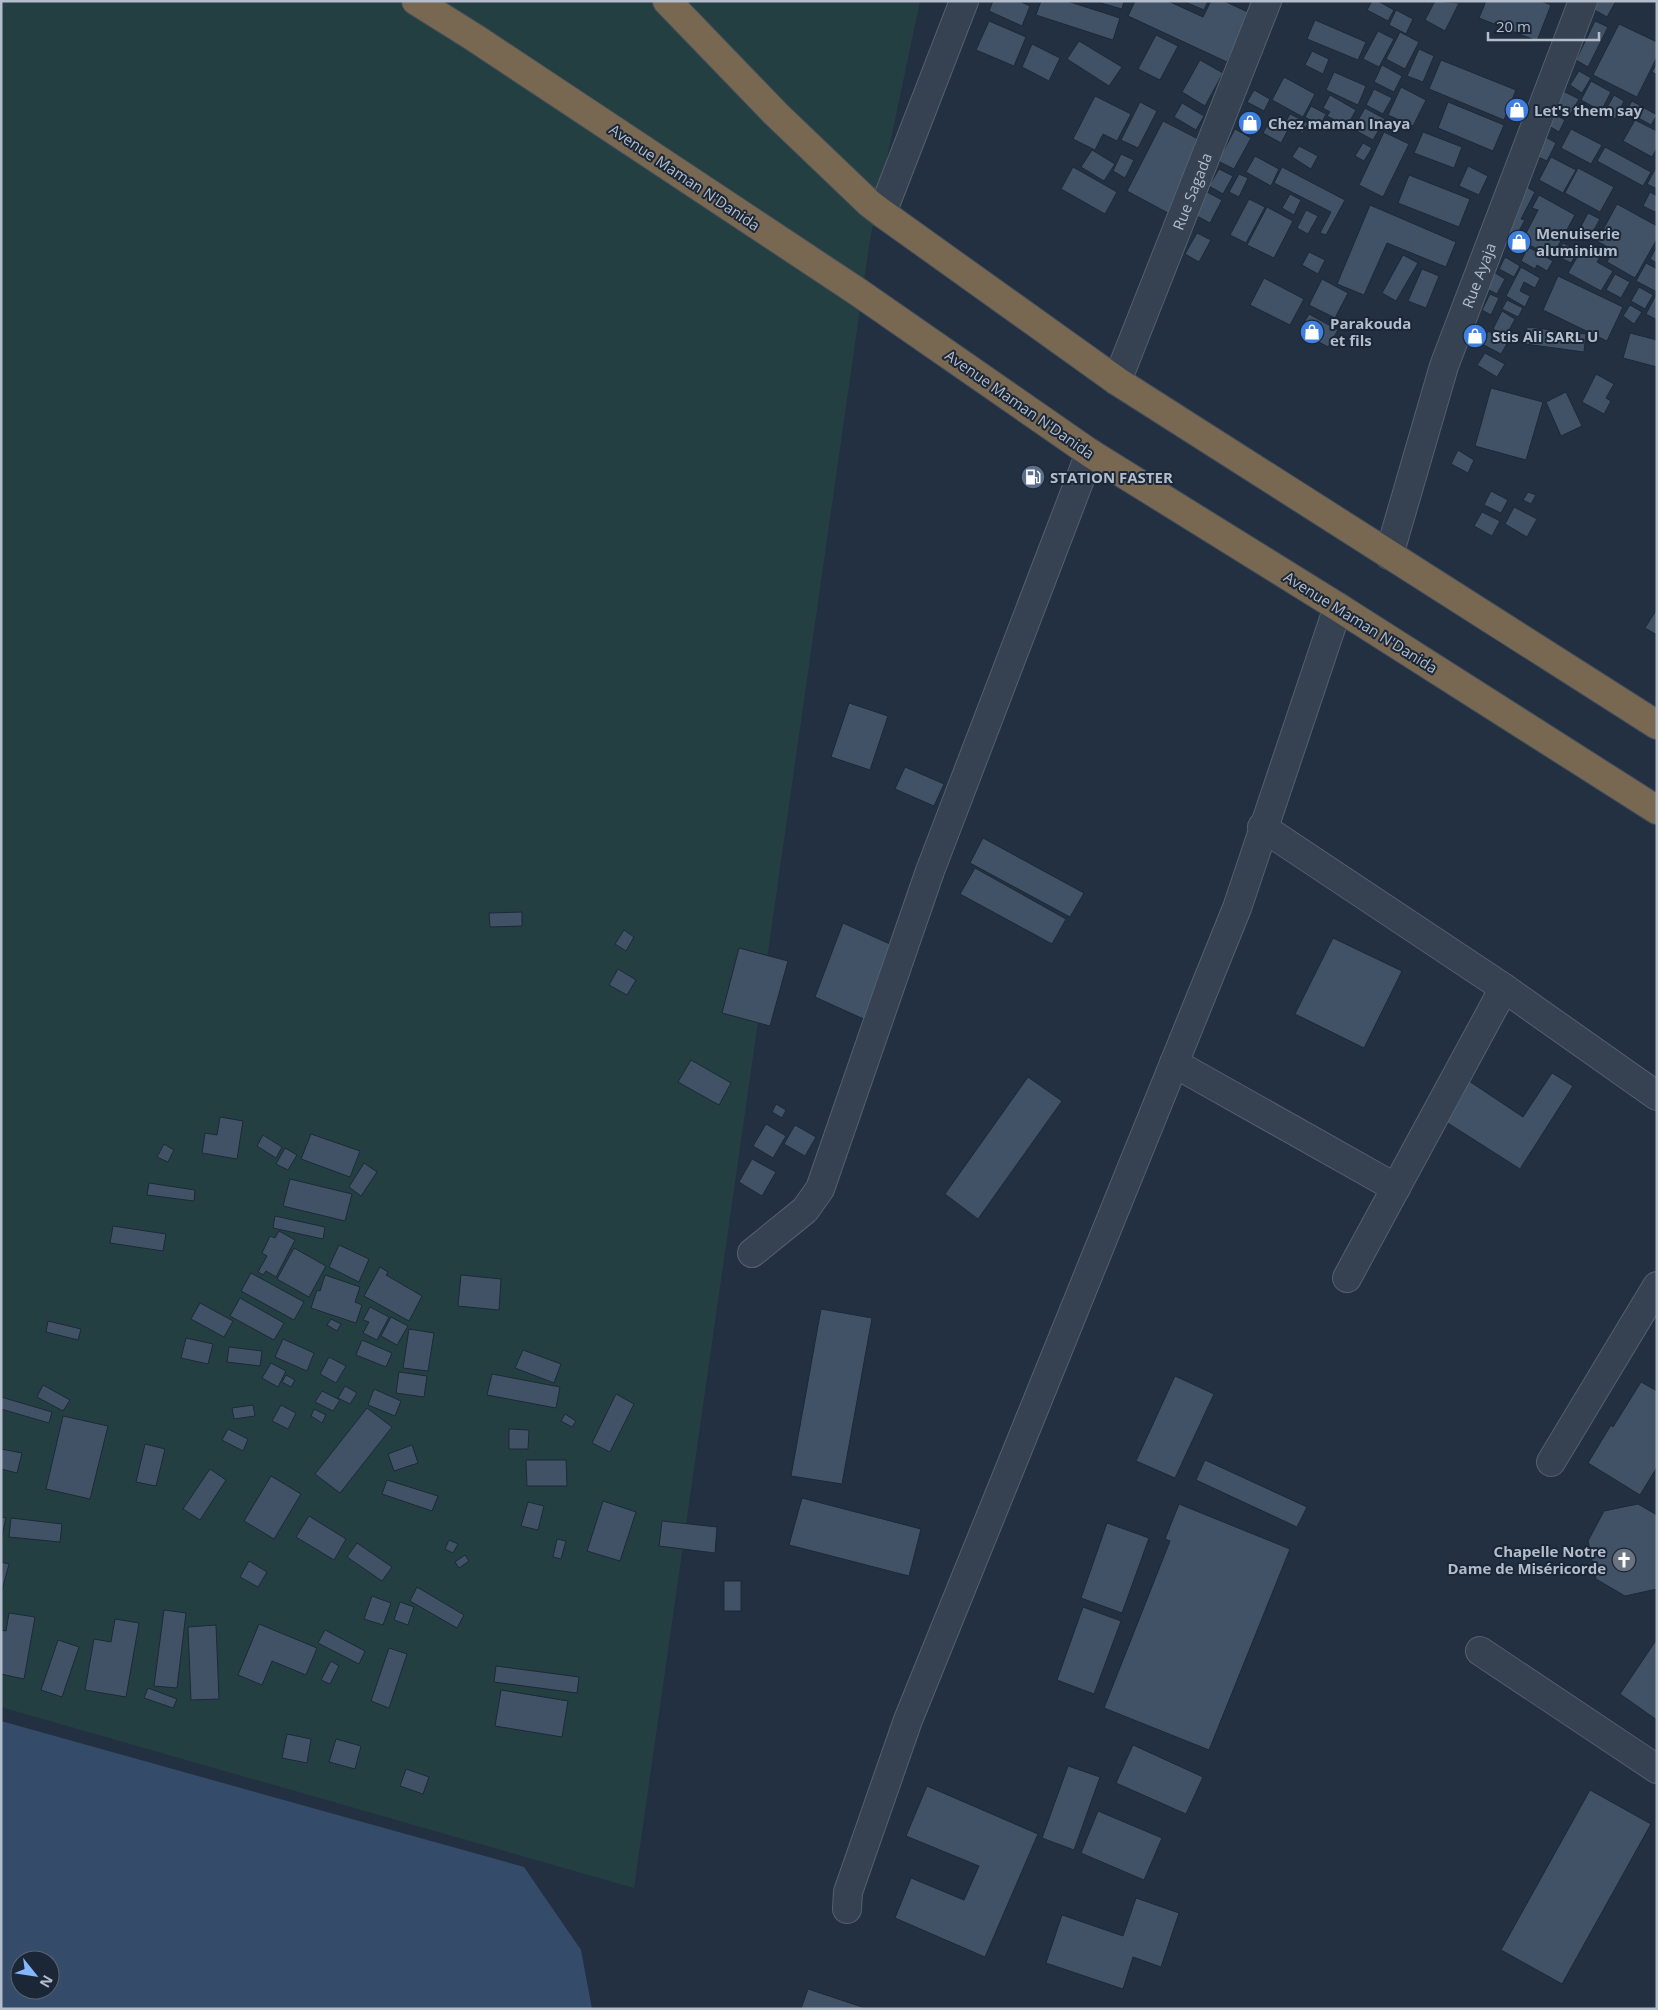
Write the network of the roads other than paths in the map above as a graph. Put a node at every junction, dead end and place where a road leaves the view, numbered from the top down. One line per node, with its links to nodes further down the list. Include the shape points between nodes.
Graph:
1 (416, 1): 8 (highway, Avenue Maman N'Danida, via 858,292)
2 (667, 1): 6 (highway, via 776,114)
3 (964, 1): 6 (street)
4 (1267, 1): 7 (street, Rue Sagada)
5 (1583, 1): 9 (street, Rue Ayaja, via 1444,366)
6 (882, 213): 7 (highway)
7 (1117, 381): 9 (highway)
8 (1090, 453): 10 (highway, Avenue Maman N'Danida); 18 (street, via 930,871 820,1189 805,1210)
9 (1390, 555): 11 (highway)
10 (1338, 607): 12 (highway, Avenue Maman N'Danida); 13 (street)
11 (1657, 725)
12 (1657, 810)
13 (1262, 827): 14 (street); 15 (street, via 1236,908)
14 (1504, 988): 16 (street); 17 (street)
15 (1174, 1063): 17 (street); 24 (street, via 908,1720 848,1892)
16 (1657, 1096)
17 (1396, 1188): 19 (street)
18 (752, 1253)
19 (1347, 1278)
20 (1657, 1286): 21 (street)
21 (1551, 1462)
22 (1480, 1651): 23 (street)
23 (1657, 1769)
24 (846, 1908)

